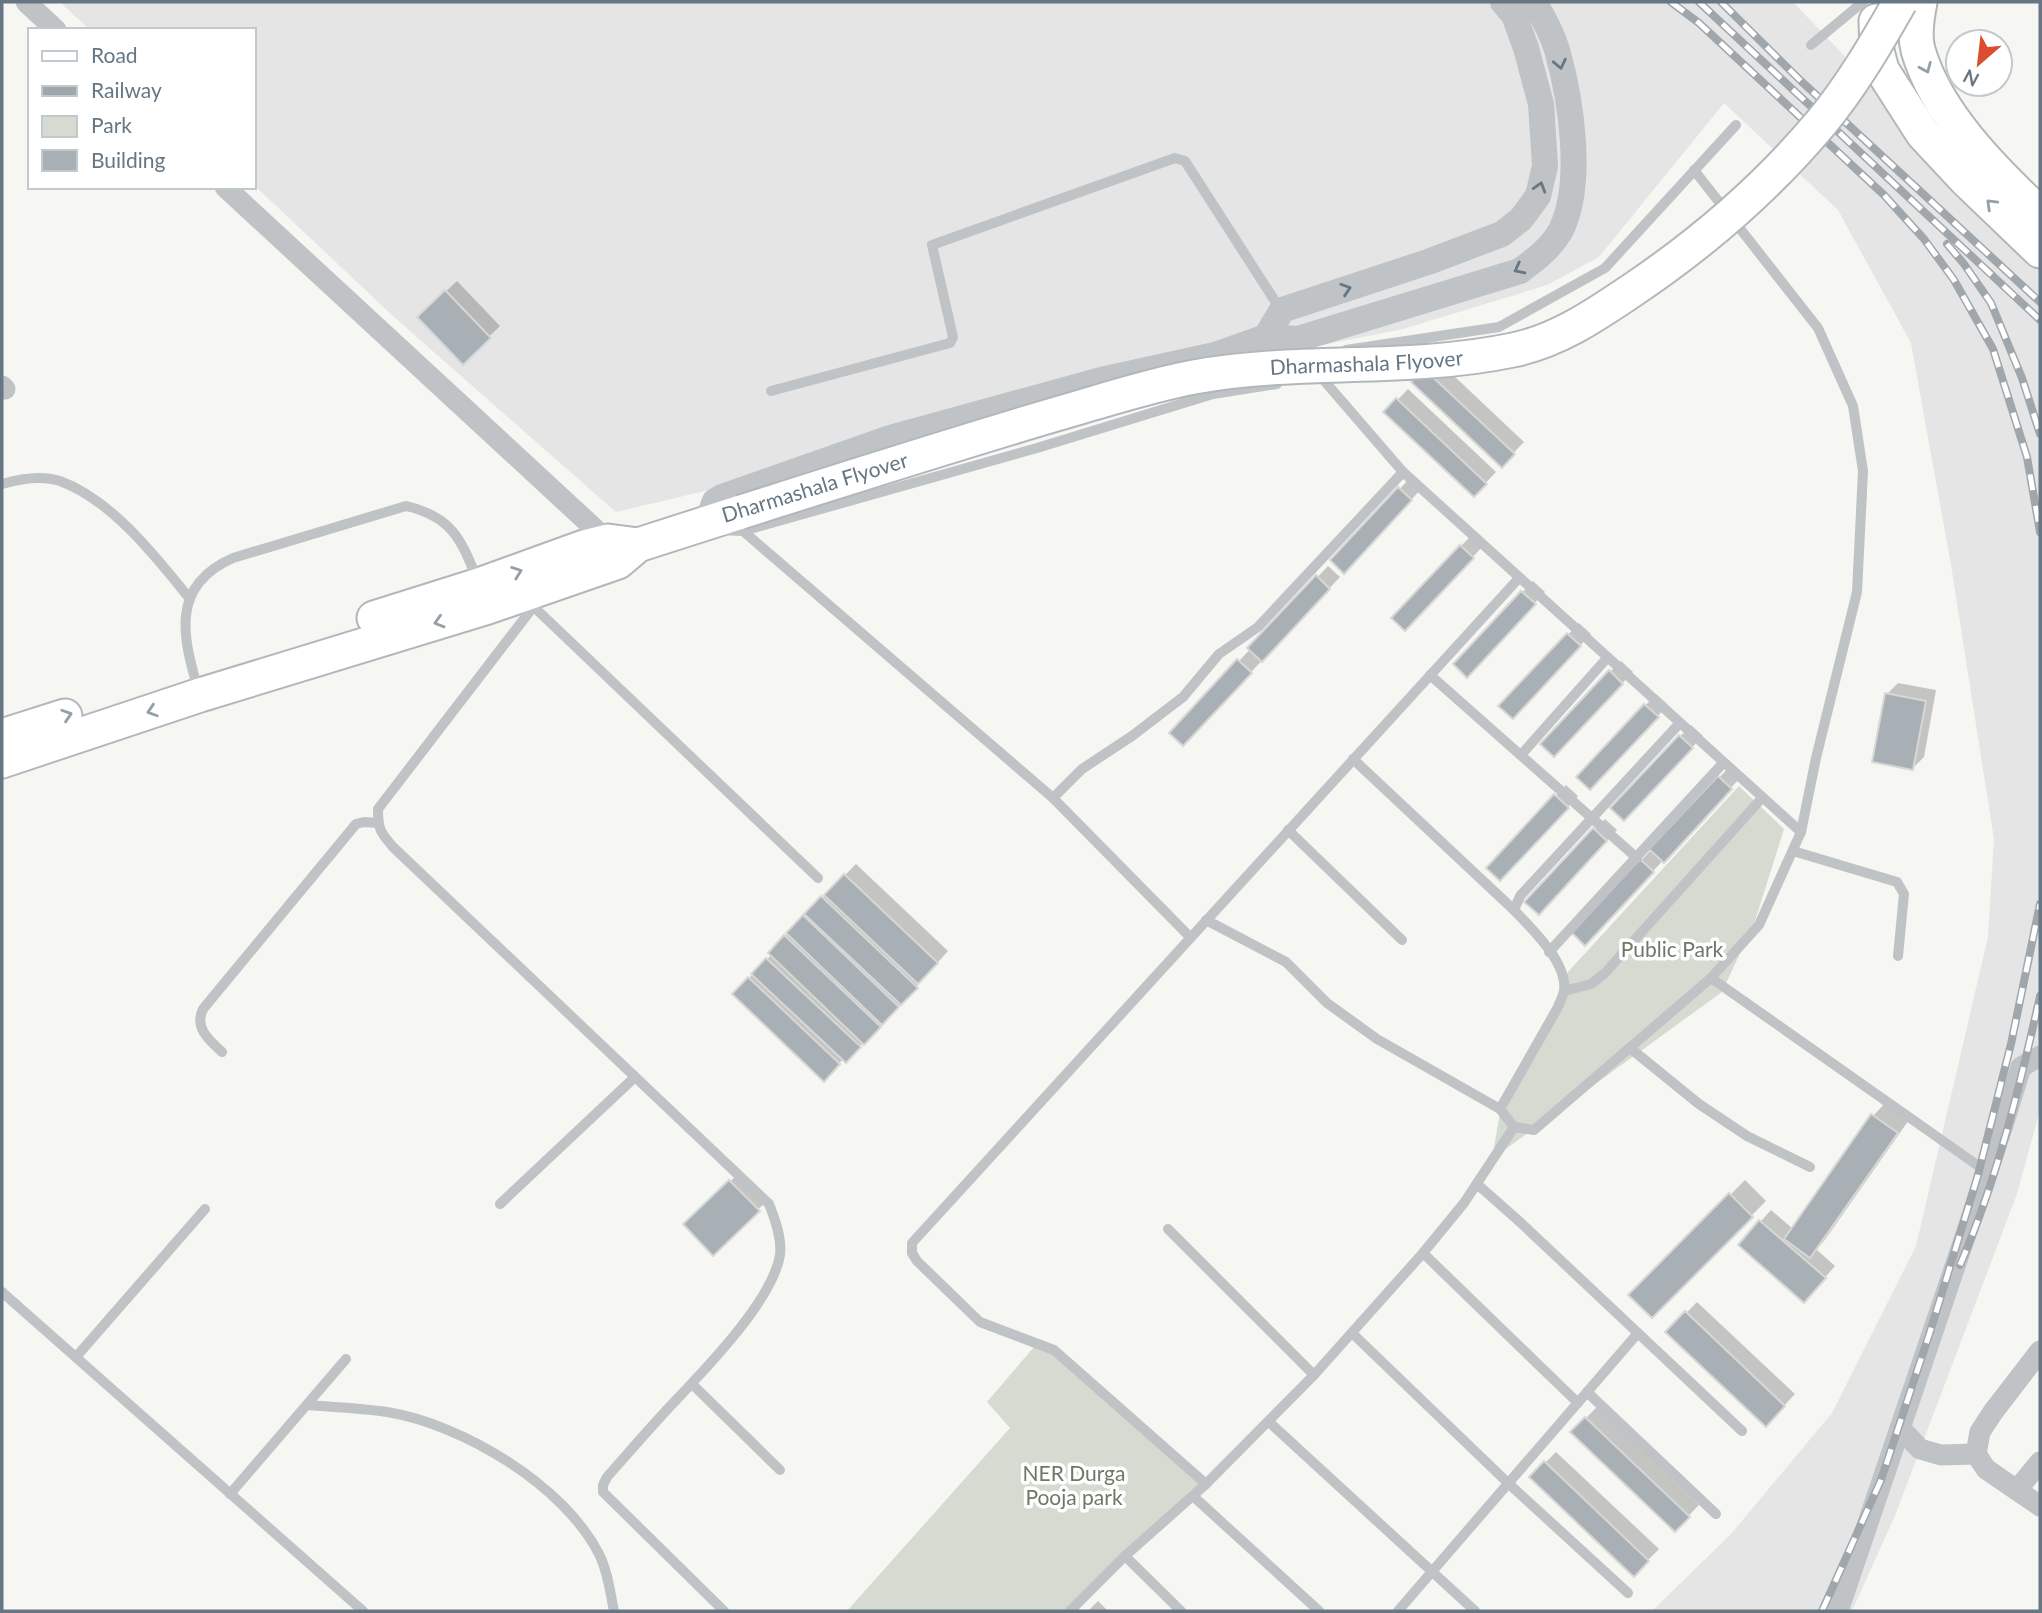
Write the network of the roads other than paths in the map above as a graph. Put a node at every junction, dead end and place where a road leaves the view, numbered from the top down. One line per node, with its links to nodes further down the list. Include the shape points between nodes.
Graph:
1 (26, 2): 8 (street)
2 (1503, 2): 15 (street, one-way to 2, via 1428,262 1502,234 1538,196 1545,166 1541,104 1514,15)
3 (1534, 2): 15 (street, one-way to 15, via 1557,49 1570,112 1573,178 1560,231 1543,254 1520,271)
4 (1863, 2): 9 (lane)
5 (1882, 2): 14 (main road, one-way to 5, via 1923,134 1896,94 1877,51 1876,21)
6 (1900, 2): 24 (main road, Dharmashala Flyover, bridge, via 1855,78 1779,171 1650,277 1548,340 1513,350 1406,364 1193,377 1017,426)
7 (1920, 2): 13 (main road, one-way to 13, via 1917,48 1941,103 1974,145)
8 (54, 28)
9 (1811, 45)
10 (1736, 125): 11 (lane)
11 (1694, 170): 16 (lane, via 1605,268 1499,327); 44 (lane, via 1818,328 1853,406 1863,471 1857,592)
12 (227, 189): 25 (street)
13 (2036, 201)
14 (2040, 251)
15 (1289, 340): 17 (lane); 20 (lane, via 1185,161 1175,158 932,245 953,337 950,343); 23 (street, via 1101,380 890,438 722,497 715,501)
16 (1331, 352)
17 (1321, 377): 18 (lane); 21 (lane)
18 (1307, 380)
19 (1295, 381): 24 (lane, via 1213,394 1037,448)
20 (771, 391)
21 (1403, 472): 26 (lane); 39 (lane, via 1258,627 1219,654 1183,697 1082,769)
22 (2, 484): 29 (lane, via 20,478 58,480 90,496 147,545)
23 (707, 522): 24 (main road, Dharmashala Flyover); 25 (main road, Dharmashala Flyover)
24 (742, 522): 39 (lane)
25 (621, 549): 27 (main road, one-way to 25, via 584,547); 28 (main road)
26 (1519, 578): 30 (lane); 31 (lane)
27 (484, 596): 28 (main road); 29 (lane, via 452,529 424,510 406,506 224,562 201,580); 32 (main road)
28 (540, 597): 42 (lane, via 378,809); 47 (lane)
29 (190, 599): 32 (lane, via 184,634)
30 (1607, 658): 33 (lane); 35 (lane)
31 (1430, 675): 35 (lane); 36 (lane)
32 (197, 685): 34 (main road, one-way to 32); 37 (main road, one-way to 37)
33 (1679, 724): 38 (lane); 41 (lane)
34 (2, 736)
35 (1521, 755): 41 (lane)
36 (1353, 759): 43 (lane); 48 (lane)
37 (2, 761)
38 (1723, 763): 40 (lane); 46 (lane)
39 (1054, 797): 50 (lane)
40 (1762, 798): 44 (lane); 55 (lane, via 1604,974 1591,984)
41 (1591, 819): 46 (lane); 48 (lane, via 1520,896)
42 (378, 822): 57 (lane, via 356,824 203,1009 200,1027); 59 (lane, via 393,847)
43 (1288, 830): 49 (lane); 51 (lane)
44 (1801, 832): 45 (lane)
45 (1793, 851): 53 (lane, via 1902,886); 54 (lane, via 1759,925)
46 (1637, 858): 52 (lane)
47 (818, 878)
48 (1514, 911): 52 (lane)
49 (1206, 920): 50 (lane); 60 (lane, via 1286,962 1327,1003 1377,1039)
50 (1190, 936): 87 (lane, via 912,1243 912,1253 980,1322 1054,1350)
51 (1402, 940)
52 (1549, 952): 55 (lane, via 1563,971)
53 (1898, 956)
54 (1711, 978): 56 (lane); 63 (lane)
55 (1564, 991): 60 (lane)
56 (1630, 1048): 61 (lane, via 1534,1130); 62 (lane, via 1747,1136)
57 (222, 1052)
58 (2040, 1056): 63 (street, via 2021,1067)
59 (635, 1077): 65 (lane); 76 (lane, via 769,1204 777,1226 780,1255 763,1298)
60 (1500, 1109): 61 (lane)
61 (1514, 1128): 64 (lane)
62 (1810, 1167)
63 (1987, 1172): 81 (street)
64 (1477, 1184): 68 (lane); 71 (lane)
65 (500, 1205)
66 (205, 1209): 73 (lane)
67 (1167, 1228): 75 (lane)
68 (1423, 1253): 70 (lane); 78 (lane)
69 (2, 1292): 73 (lane)
70 (1352, 1333): 75 (lane); 86 (lane)
71 (1638, 1333): 77 (lane); 82 (lane)
72 (2040, 1351): 83 (street, via 1980,1432)
73 (76, 1357): 89 (lane)
74 (346, 1359): 79 (lane)
75 (1314, 1375): 80 (lane)
76 (692, 1384): 85 (lane); 98 (lane, via 607,1477 603,1492)
77 (1587, 1392): 78 (lane); 92 (lane)
78 (1578, 1403): 86 (lane)
79 (307, 1405): 89 (lane); 97 (lane, via 388,1412 465,1438 507,1460 578,1523 599,1553)
80 (1269, 1422): 87 (lane); 94 (lane)
81 (1900, 1428): 83 (street, via 1920,1449 1941,1455); 104 (street)
82 (1742, 1430)
83 (1976, 1454): 88 (street, via 1986,1469)
84 (2040, 1462): 88 (street)
85 (780, 1469)
86 (1508, 1483): 94 (lane); 95 (lane)
87 (1206, 1484): 90 (lane)
88 (2017, 1490): 91 (street)
89 (230, 1493): 96 (lane)
90 (1193, 1496): 93 (lane); 101 (lane)
91 (2040, 1506)
92 (1716, 1514)
93 (1125, 1556): 99 (lane); 100 (lane)
94 (1431, 1572): 102 (lane); 103 (lane)
95 (1628, 1593)
96 (363, 1611)
97 (614, 1611)
98 (724, 1611)
99 (1070, 1611)
100 (1181, 1611)
101 (1319, 1611)
102 (1398, 1611)
103 (1475, 1611)
104 (1838, 1611)

